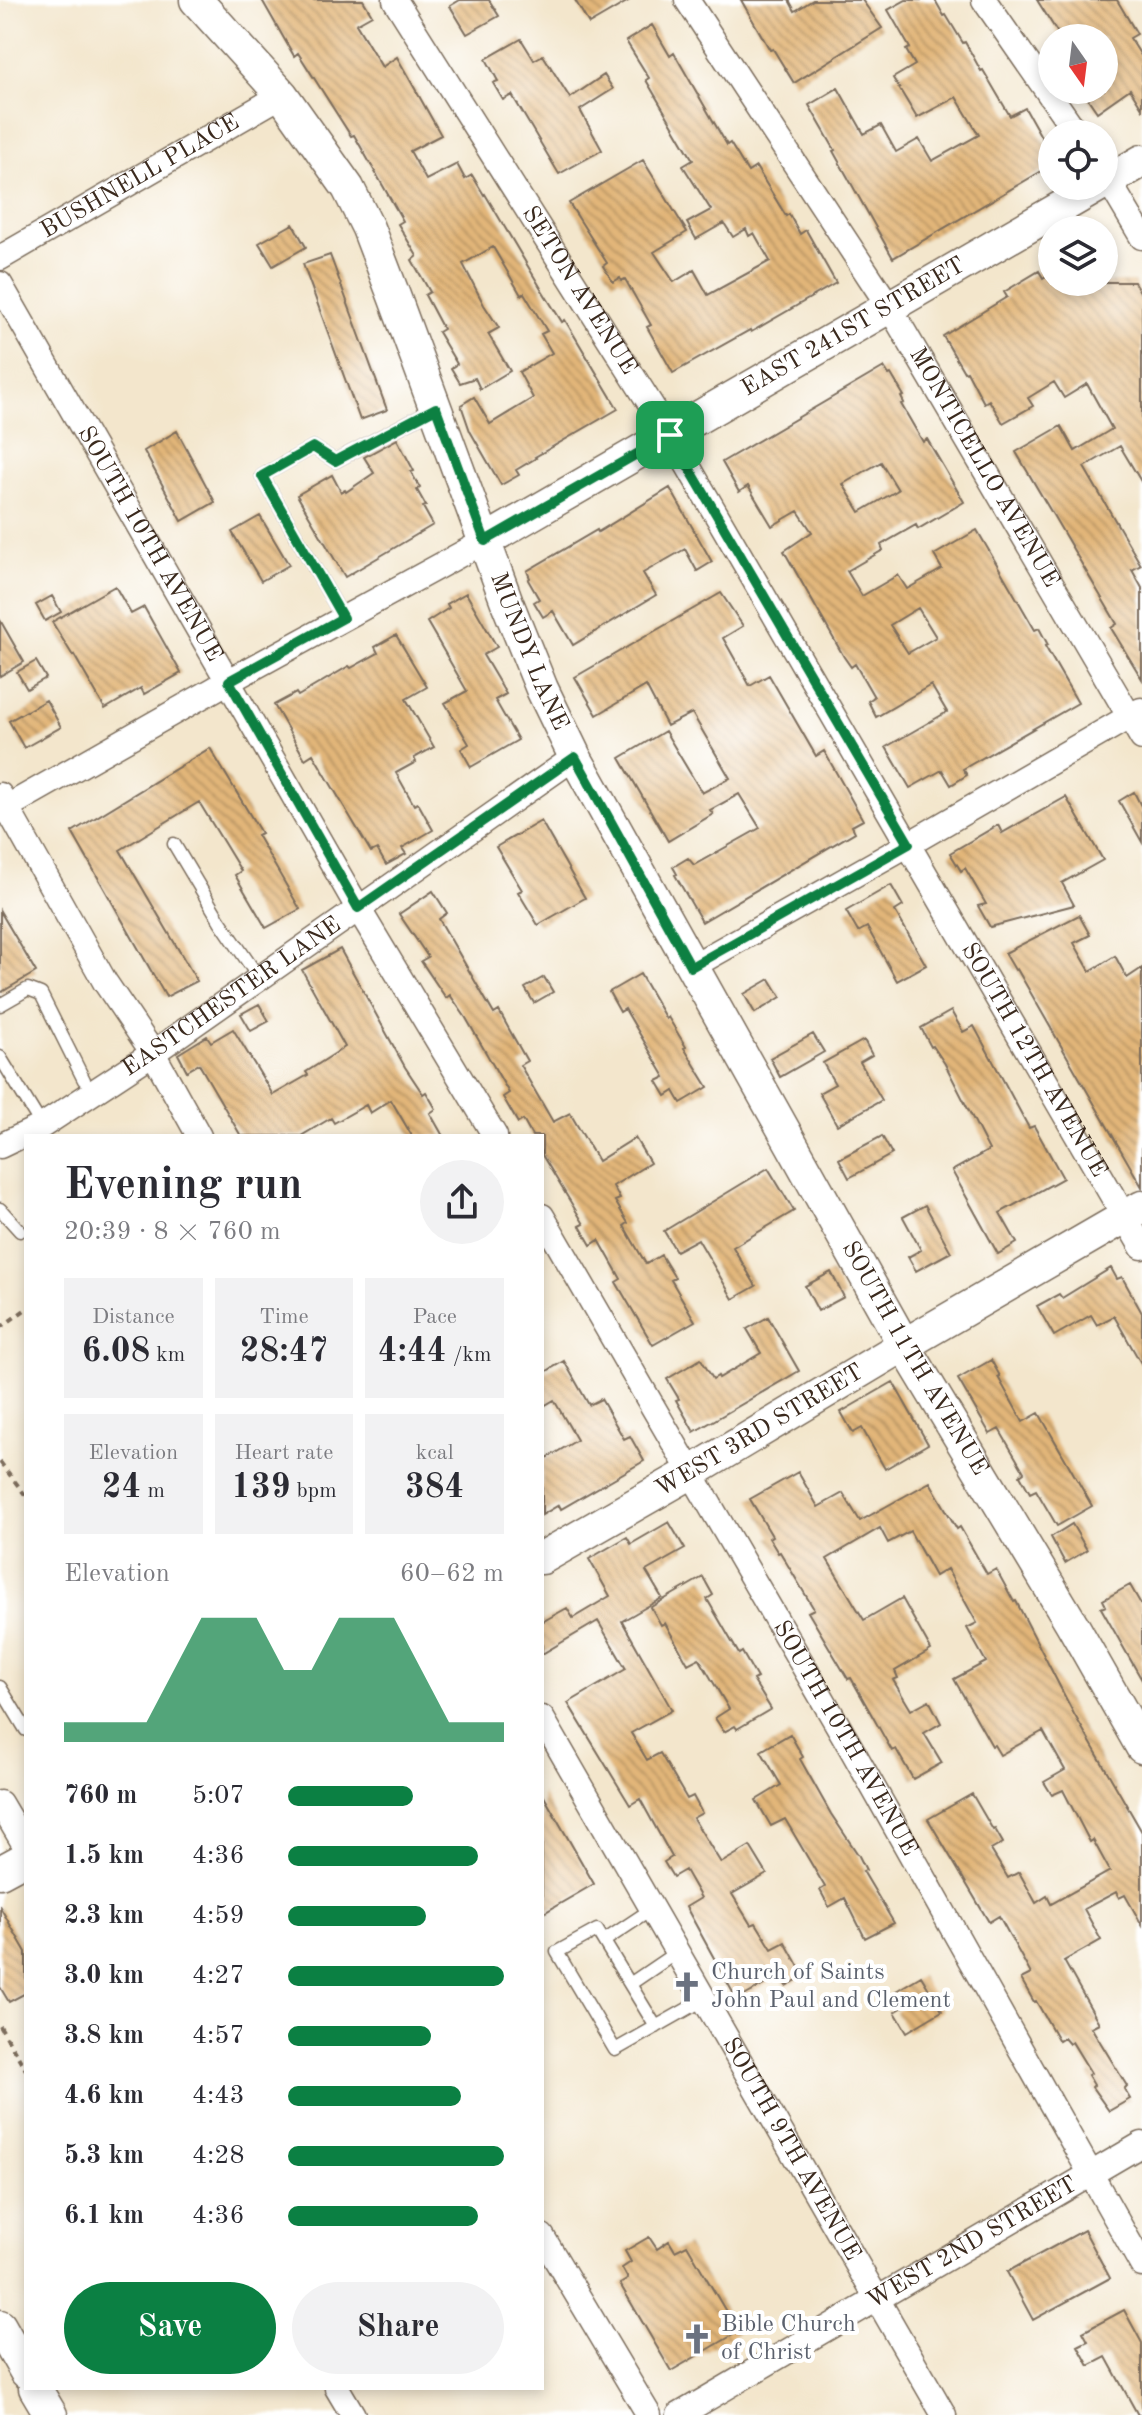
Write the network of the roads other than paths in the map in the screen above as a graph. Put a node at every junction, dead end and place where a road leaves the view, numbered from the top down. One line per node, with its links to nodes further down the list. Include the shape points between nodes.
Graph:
1 (196, 0): 5 (street, MUNDY LANE)
2 (395, 0): 16 (street, SETON AVENUE)
3 (687, 0): 14 (street, MONTICELLO AVENUE)
4 (984, 0): 6 (street)
5 (282, 95): 12 (street, BUSHNELL PLACE); 15 (street, MUNDY LANE, via 348,188)
6 (1067, 120)
7 (1142, 161): 8 (street, EAST 241ST STREET)
8 (1118, 173)
9 (1071, 200): 14 (street, EAST 241ST STREET)
10 (1117, 200): 11 (street)
11 (1142, 237)
12 (0, 258)
13 (0, 284): 19 (street, SOUTH 10TH AVENUE)
14 (890, 308): 16 (street, EAST 241ST STREET); 20 (street, MONTICELLO AVENUE)
15 (436, 408): 17 (street, MUNDY LANE); 18 (lane, via 335,461 313,447 262,476)
16 (670, 435): 17 (street, EAST 241ST STREET); 25 (street, SETON AVENUE)
17 (485, 541): 18 (street); 22 (street, MUNDY LANE, via 542,689)
18 (343, 618): 19 (street)
19 (229, 681): 23 (street); 26 (street, SOUTH 10TH AVENUE)
20 (1136, 713): 21 (street, MONTICELLO AVENUE); 25 (street)
21 (1142, 738)
22 (575, 757): 26 (street, EASTCHESTER LANE); 28 (street, MUNDY LANE)
23 (2, 804): 31 (street, via 105,982)
24 (174, 844): 29 (lane)
25 (909, 844): 27 (street, SETON AVENUE); 28 (street)
26 (358, 908): 29 (street, EASTCHESTER LANE); 37 (street, SOUTH 10TH AVENUE)
27 (950, 915): 41 (street, SOUTH 12TH AVENUE)
28 (691, 967): 45 (street, SOUTH 11TH AVENUE)
29 (259, 978): 31 (street, EASTCHESTER LANE)
30 (0, 1005): 33 (lane, via 28,989 41,994)
31 (153, 1053): 34 (street, EASTCHESTER LANE); 36 (street)
32 (0, 1057): 34 (lane)
33 (84, 1080)
34 (42, 1126): 35 (street, EASTCHESTER LANE)
35 (25, 1134)
36 (198, 1134)
37 (494, 1134)
38 (24, 1135): 39 (street, EASTCHESTER LANE)
39 (0, 1146)
40 (0, 1209): 43 (lane)
41 (1133, 1212): 44 (street, SOUTH 12TH AVENUE); 45 (street, WEST 3RD STREET)
42 (544, 1219): 46 (street, SOUTH 10TH AVENUE)
43 (20, 1231)
44 (1142, 1247)
45 (904, 1345): 46 (street, WEST 3RD STREET); 51 (street, SOUTH 11TH AVENUE)
46 (692, 1472): 47 (street, WEST 3RD STREET); 63 (street, SOUTH 10TH AVENUE)
47 (544, 1557)
48 (0, 1687): 50 (lane)
49 (544, 1721): 56 (street, SOUTH 9TH AVENUE)
50 (24, 1727)
51 (1142, 1747)
52 (0, 1803): 53 (street)
53 (24, 1844)
54 (24, 1859): 55 (street)
55 (0, 1872)
56 (652, 1909): 57 (lane); 58 (street, SOUTH 9TH AVENUE)
57 (604, 1941): 59 (lane); 61 (lane, via 597,1930 557,1952 615,2050)
58 (677, 1952): 59 (lane); 60 (street, SOUTH 9TH AVENUE)
59 (630, 1984): 61 (lane)
60 (705, 1999): 61 (lane); 66 (street, SOUTH 9TH AVENUE)
61 (656, 2027)
62 (1142, 2144): 63 (street, WEST 2ND STREET)
63 (1089, 2174): 65 (street, SOUTH 10TH AVENUE); 66 (street, WEST 2ND STREET)
64 (544, 2239): 73 (street)
65 (1142, 2265)
66 (878, 2299): 74 (street, WEST 2ND STREET); 75 (street, SOUTH 9TH AVENUE)
67 (0, 2326): 68 (street)
68 (24, 2368)
69 (36, 2390): 71 (street)
70 (338, 2390): 72 (street)
71 (51, 2415)
72 (353, 2415)
73 (649, 2415)
74 (679, 2415)
75 (944, 2415)

